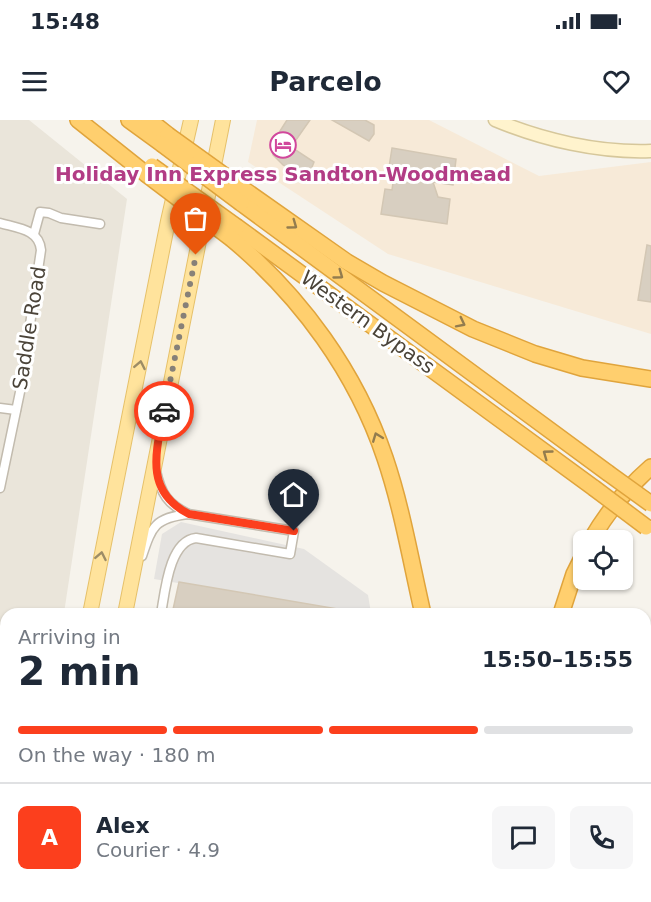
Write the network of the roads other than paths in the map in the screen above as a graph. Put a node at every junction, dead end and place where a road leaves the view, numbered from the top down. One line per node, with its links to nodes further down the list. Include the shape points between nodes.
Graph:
1 (80, 120): 12 (highway, Western Bypass, bridge)
2 (129, 120): 7 (highway, Western Bypass)
3 (149, 120): 7 (highway)
4 (191, 120): 29 (main road, one-way to 4)
5 (223, 120): 17 (main road)
6 (495, 120): 8 (main road, via 540,136 593,147)
7 (165, 139): 9 (highway, Western Bypass, bridge)
8 (651, 151)
9 (243, 197): 14 (highway, one-way to 14, via 383,283 473,329 582,368); 19 (highway, Western Bypass, one-way to 19, via 518,407)
10 (0, 223): 13 (street)
11 (100, 224): 13 (street, via 40,212)
12 (235, 233): 22 (highway, one-way to 12, via 374,429 347,375 296,302); 25 (highway, Western Bypass, one-way to 12, bridge)
13 (36, 237): 16 (street, Saddle Road, via 41,253)
14 (651, 379)
15 (0, 408): 16 (street)
16 (16, 410): 20 (street, Saddle Road)
17 (155, 457): 24 (street, via 156,473 169,502); 28 (main road)
18 (651, 467): 26 (highway)
19 (610, 470): 21 (highway); 23 (highway, Western Bypass, bridge)
20 (0, 488)
21 (651, 492)
22 (395, 493): 32 (highway); 33 (highway)
23 (651, 504)
24 (189, 514): 28 (street, via 162,519 155,525); 31 (street, via 294,531 290,554 196,538 185,541 170,569)
25 (649, 529)
26 (597, 530)
27 (573, 577): 34 (highway)
28 (129, 592): 30 (main road)
29 (91, 608)
30 (126, 608)
31 (162, 608)
32 (415, 608)
33 (422, 608)
34 (563, 608)

